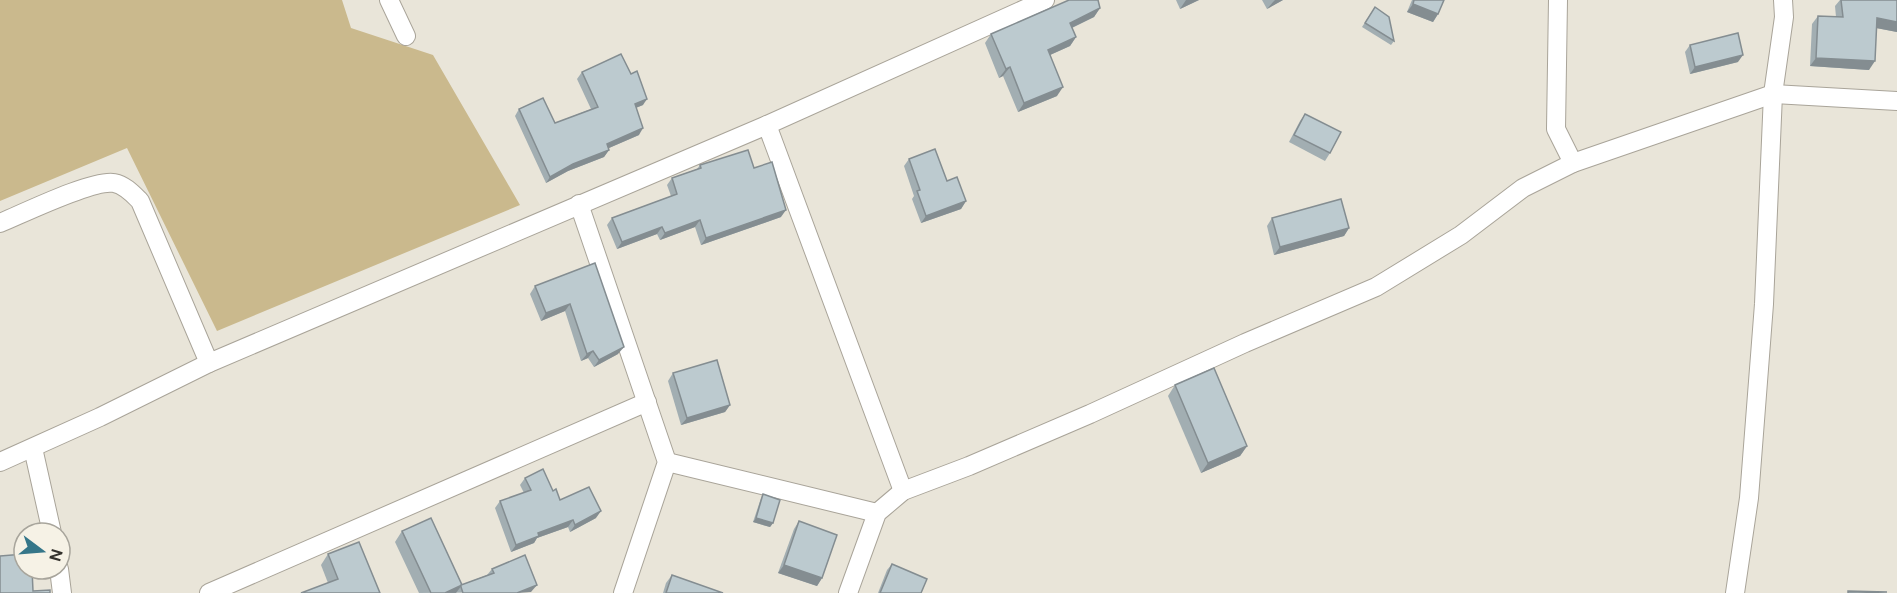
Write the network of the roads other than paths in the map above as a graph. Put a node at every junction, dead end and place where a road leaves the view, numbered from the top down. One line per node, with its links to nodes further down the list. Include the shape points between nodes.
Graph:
1 (389, 0): 5 (street)
2 (1045, 0): 8 (street)
3 (1558, 0): 9 (street, via 1556,129)
4 (1783, 0): 6 (street)
5 (406, 36)
6 (1773, 94): 7 (street); 9 (street); 23 (street, via 1764,304 1749,498)
7 (1897, 101)
8 (767, 125): 10 (street); 17 (street)
9 (1573, 163): 17 (street, via 1523,188 1461,235 1376,287 1090,414)
10 (579, 204): 12 (street); 13 (street)
11 (0, 223): 12 (street, via 84,188 112,183 127,189 140,201)
12 (209, 363): 14 (street)
13 (647, 402): 16 (street); 20 (street)
14 (33, 448): 15 (street); 19 (street)
15 (0, 462)
16 (667, 462): 18 (street); 21 (street)
17 (903, 491): 18 (street)
18 (877, 513): 22 (street)
19 (49, 521)
20 (209, 593)
21 (623, 593)
22 (848, 593)
23 (1735, 593)

